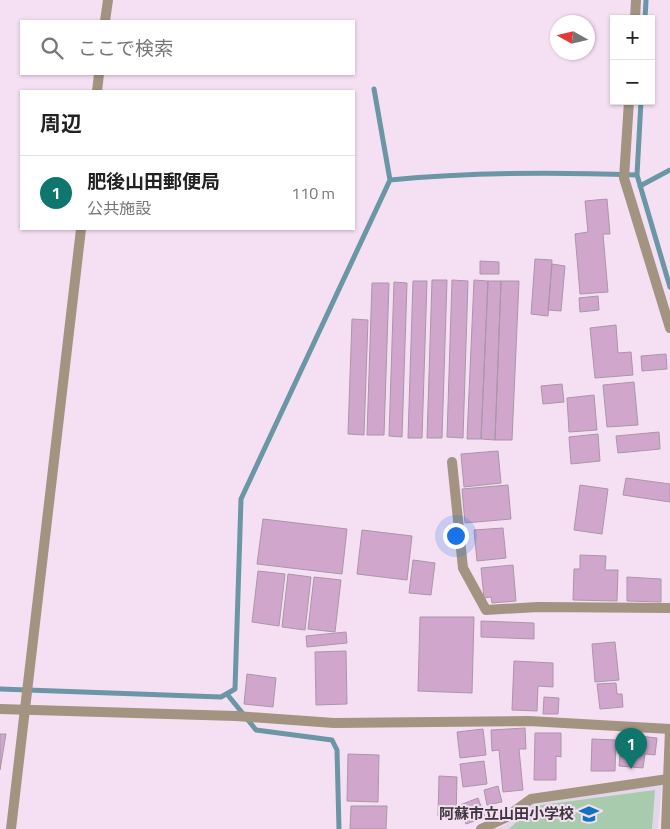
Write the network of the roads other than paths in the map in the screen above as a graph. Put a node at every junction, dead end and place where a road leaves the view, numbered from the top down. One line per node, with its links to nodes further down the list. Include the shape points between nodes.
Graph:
1 (108, 0): 4 (street)
2 (636, 0): 3 (street)
3 (635, 15)
4 (105, 20)
5 (99, 75): 6 (street)
6 (97, 90)
7 (629, 105): 9 (street, via 624,178)
8 (81, 230): 13 (street)
9 (670, 328)
10 (452, 462): 11 (street, via 462,568 486,610)
11 (670, 608)
12 (0, 709): 13 (street)
13 (24, 709): 14 (street, via 251,716 334,723 529,722); 16 (street)
14 (670, 730): 15 (street)
15 (668, 779): 17 (street, via 531,799 505,818); 18 (street)
16 (11, 829)
17 (481, 829)
18 (666, 829)

